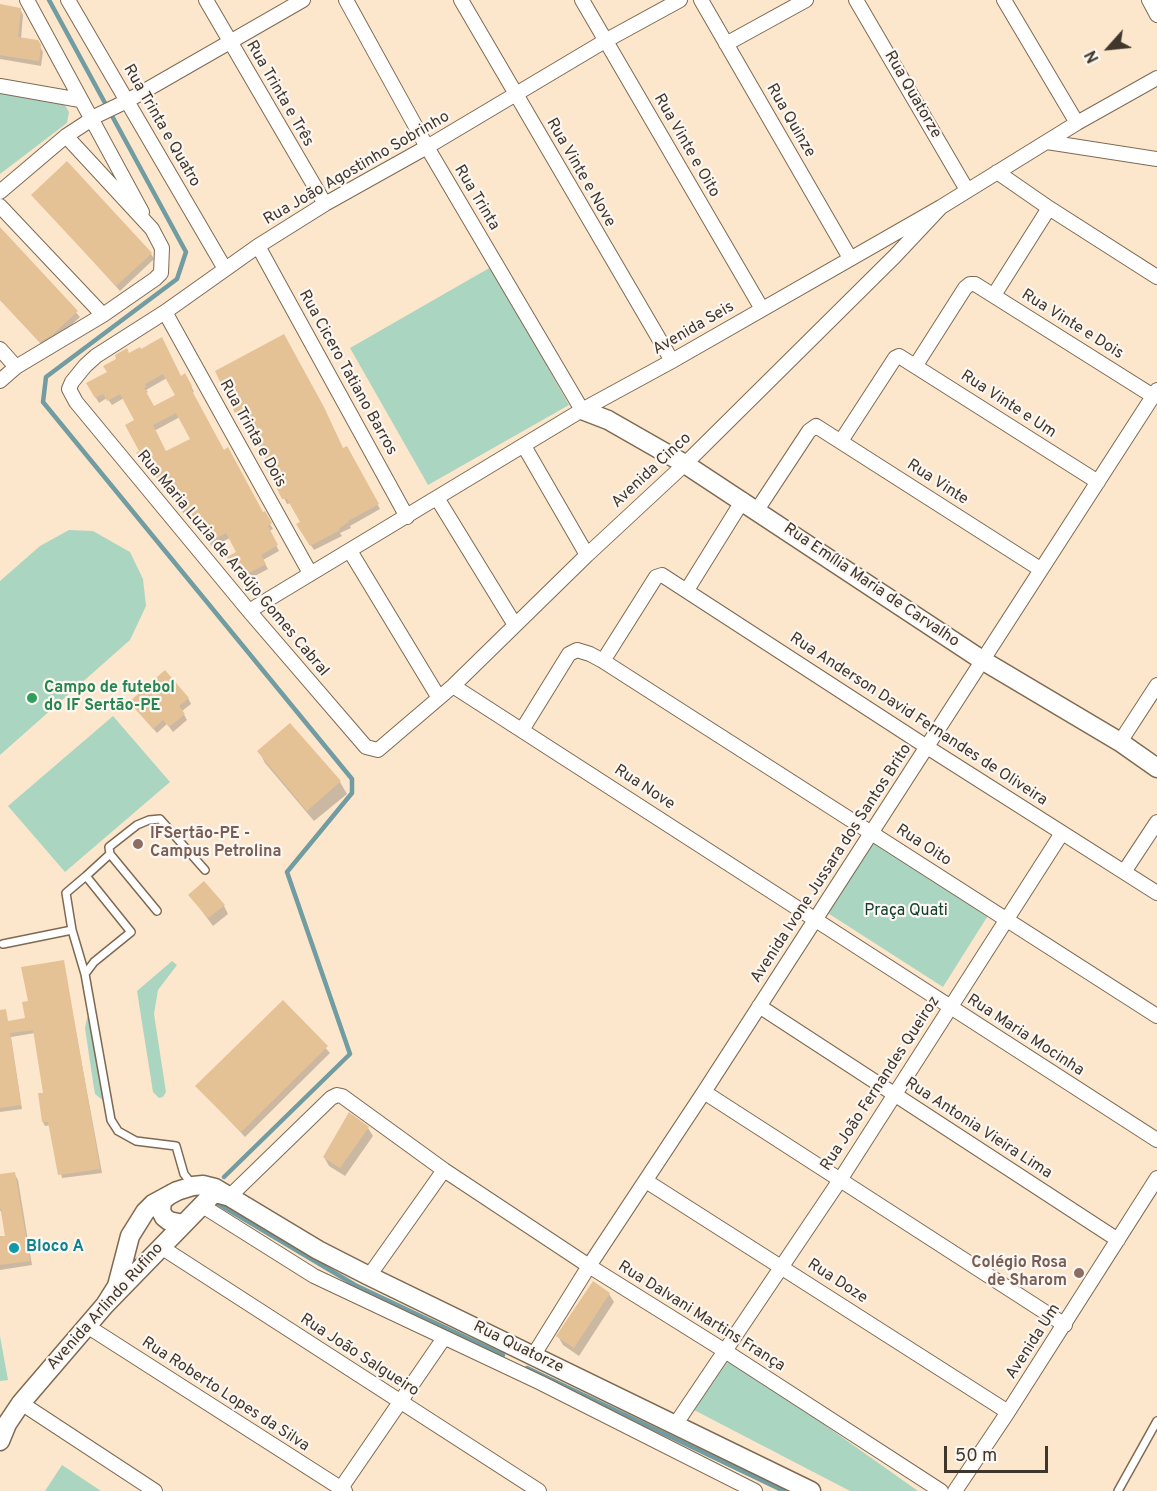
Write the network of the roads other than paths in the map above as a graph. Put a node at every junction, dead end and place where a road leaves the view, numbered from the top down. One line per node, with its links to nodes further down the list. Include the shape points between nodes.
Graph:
1 (27, 0): 21 (street)
2 (206, 0): 16 (street, Rua Trinta e Três)
3 (303, 0): 16 (street)
4 (346, 0): 27 (street, Rua Trinta)
5 (461, 0): 20 (street, Rua Vinte e Nove)
6 (582, 0): 15 (street, Rua Vinte e Oito)
7 (680, 0): 15 (street, Rua João Agostinho Sobrinho)
8 (701, 0): 17 (street, Rua Quinze)
9 (806, 0): 17 (street)
10 (856, 0): 30 (street, Rua Quatorze)
11 (1004, 0): 24 (street)
12 (1149, 0): 14 (street)
13 (72, 1): 22 (street, Rua Trinta e Quatro)
14 (1157, 15)
15 (605, 41): 20 (street, Rua João Agostinho Sobrinho); 42 (street, Rua Vinte e Oito)
16 (230, 42): 22 (street); 32 (street, Rua Trinta e Três)
17 (726, 44): 38 (street, Rua Quinze)
18 (1157, 78): 24 (street, Avenida Seis)
19 (0, 86): 21 (street)
20 (516, 94): 27 (street, Rua João Agostinho Sobrinho); 46 (street, Rua Vinte e Nove)
21 (81, 100): 23 (street)
22 (122, 103): 23 (street); 39 (street, Rua Trinta e Quatro)
23 (95, 117): 25 (street); 36 (street)
24 (1077, 123): 26 (street, Avenida Seis)
25 (66, 136): 31 (street); 36 (street)
26 (1047, 142): 28 (street); 29 (street, Avenida Seis)
27 (427, 147): 32 (street, Rua João Agostinho Sobrinho); 52 (street, Rua Trinta)
28 (1157, 159)
29 (997, 172): 30 (street, Avenida Seis); 35 (street)
30 (967, 190): 34 (street, Avenida Seis)
31 (0, 192)
32 (325, 204): 37 (street, Rua João Agostinho Sobrinho)
33 (0, 206): 44 (street)
34 (941, 207): 38 (street, Avenida Seis); 55 (street, Avenida Cinco)
35 (1049, 208): 40 (street); 41 (street)
36 (152, 229): 44 (street, via 162,248 161,273)
37 (258, 246): 39 (street, Rua João Agostinho Sobrinho); 59 (street, Rua Cicero Tatiano Barros)
38 (850, 258): 42 (street, Avenida Seis)
39 (225, 268): 43 (street, Rua João Agostinho Sobrinho)
40 (1157, 277)
41 (994, 295): 47 (street, Rua Vinte e Dois, via 972,284 965,288); 51 (street, Rua Vinte e Dois)
42 (762, 309): 46 (street, Avenida Seis)
43 (165, 312): 50 (street, Rua João Agostinho Sobrinho, via 96,356); 63 (street, Rua Trinta e Dois)
44 (103, 315): 48 (street)
45 (0, 349): 48 (street)
46 (672, 361): 52 (street, Avenida Seis)
47 (916, 365): 53 (street, Rua Vinte e Um, via 895,357); 56 (street, Rua Vinte e Um)
48 (16, 367): 49 (street)
49 (0, 381)
50 (69, 389): 65 (street, Rua Maria Luzia de Araújo Gomes Cabral)
51 (1155, 393): 56 (street, Avenida Ivone Jussara dos Santos Brito)
52 (582, 410): 54 (street, Avenida Seis); 55 (street, Rua Emília Maria de Carvalho, via 608,420)
53 (841, 441): 58 (street, Rua Vinte, via 816,426); 62 (street, Rua Vinte)
54 (524, 446): 57 (street, Avenida Seis); 61 (street)
55 (685, 464): 58 (street, Rua Emília Maria de Carvalho); 61 (street, Avenida Cinco)
56 (1098, 482): 62 (street, Avenida Ivone Jussara dos Santos Brito)
57 (437, 498): 59 (street, Avenida Seis); 66 (street)
58 (750, 505): 64 (street); 67 (street, Rua Emília Maria de Carvalho)
59 (407, 517): 60 (street, Avenida Seis)
60 (350, 551): 63 (street, Avenida Seis); 71 (street)
61 (587, 555): 66 (street, Avenida Cinco)
62 (1040, 569): 67 (street, Avenida Ivone Jussara dos Santos Brito)
63 (310, 573): 65 (street, Avenida Seis)
64 (687, 590): 68 (street, Rua Anderson David Fernandes de Oliveira, via 661,574 656,577); 74 (street, Rua Anderson David Fernandes de Oliveira)
65 (249, 611): 75 (street, Rua Maria Luzia de Araújo Gomes Cabral, via 357,739)
66 (515, 625): 69 (street, Avenida Cinco)
67 (982, 660): 73 (street, Rua Emília Maria de Carvalho); 74 (street, Avenida Ivone Jussara dos Santos Brito)
68 (603, 661): 72 (street, Rua Oito, via 576,650 569,654); 78 (street, Rua Oito)
69 (453, 686): 71 (street, Avenida Cinco); 72 (street, Rua Nove)
70 (1157, 686): 73 (street)
71 (439, 698): 75 (street, Avenida Cinco)
72 (522, 730): 86 (street, Rua Nove)
73 (1120, 742): 76 (street, Rua Emília Maria de Carvalho)
74 (927, 747): 78 (street, Avenida Ivone Jussara dos Santos Brito); 79 (street, Rua Anderson David Fernandes de Oliveira)
75 (378, 750)
76 (1157, 768)
77 (1157, 822): 82 (street)
78 (871, 832): 86 (street, Avenida Ivone Jussara dos Santos Brito); 87 (street, Rua Oito)
79 (1062, 833): 82 (street, Rua Anderson David Fernandes de Oliveira); 87 (street, Rua João Fernandes Queiroz)
80 (110, 854): 81 (lane, via 109,847 137,825 160,819); 83 (lane); 85 (lane)
81 (205, 870)
82 (1124, 872): 84 (street, Rua Anderson David Fernandes de Oliveira)
83 (86, 876): 88 (lane, via 66,892); 90 (lane, via 131,932)
84 (1157, 893)
85 (157, 911)
86 (816, 919): 91 (street, Avenida Ivone Jussara dos Santos Brito); 92 (street, Rua Maria Mocinha)
87 (1006, 919): 92 (street, Rua João Fernandes Queiroz); 93 (street, Rua Oito)
88 (72, 930): 89 (lane); 90 (lane)
89 (3, 944)
90 (85, 974): 101 (lane, via 111,1120 118,1131 136,1141 176,1146 184,1174)
91 (759, 1006): 94 (street, Avenida Ivone Jussara dos Santos Brito); 95 (street, Rua Antonia Vieira Lima)
92 (950, 1007): 95 (street, Rua João Fernandes Queiroz); 96 (street, Rua Maria Mocinha)
93 (1157, 1016)
94 (704, 1092): 99 (street); 100 (street, Avenida Ivone Jussara dos Santos Brito)
95 (896, 1095): 99 (street, Rua João Fernandes Queiroz); 106 (street, Rua Antonia Vieira Lima)
96 (1157, 1140)
97 (444, 1170): 103 (street, Rua Dalvani Martins França, via 337,1095); 108 (street, Rua Dalvani Martins França); 110 (street)
98 (1157, 1178): 106 (street, Avenida Um)
99 (840, 1180): 109 (street, Rua João Fernandes Queiroz); 112 (street)
100 (645, 1181): 108 (street, Avenida Ivone Jussara dos Santos Brito); 109 (street, Rua Doze)
101 (193, 1186): 102 (street); 103 (street, Rua Quatorze, via 215,1188)
102 (171, 1194): 105 (street, via 162,1201 161,1211 169,1221); 111 (street, via 145,1212 130,1236 117,1286)
103 (229, 1197): 104 (street, Avenida Arlindo Rufino, via 216,1193); 110 (street, Rua Quatorze)
104 (201, 1205): 105 (street, Avenida Arlindo Rufino); 114 (street, via 314,1276)
105 (183, 1224): 107 (street, Avenida Arlindo Rufino)
106 (1118, 1240): 112 (street, Avenida Um)
107 (161, 1246): 111 (street, Avenida Arlindo Rufino); 118 (street, Rua João Salgueiro)
108 (589, 1266): 115 (street, Rua Dalvani Martins França); 116 (street, Avenida Ivone Jussara dos Santos Brito)
109 (783, 1267): 115 (street, Rua João Fernandes Queiroz); 120 (street, Rua Doze)
110 (369, 1276): 116 (street, Rua Quatorze)
111 (105, 1305): 113 (street, Avenida Arlindo Rufino)
112 (1065, 1325): 120 (street, Avenida Um)
113 (87, 1326): 119 (street, Avenida Arlindo Rufino); 124 (street, Rua Roberto Lopes da Silva)
114 (444, 1338): 117 (street); 118 (street)
115 (725, 1351): 122 (street); 129 (street, Rua Dalvani Martins França)
116 (527, 1353): 117 (street, Avenida Ivone Jussara dos Santos Brito); 122 (street, Rua Quatorze)
117 (512, 1370): 127 (street)
118 (400, 1402): 124 (street); 126 (street, Rua João Salgueiro)
119 (21, 1403): 123 (street, Avenida Arlindo Rufino); 125 (street)
120 (1008, 1412): 130 (street, Avenida Um)
121 (1157, 1421): 131 (lane)
122 (675, 1425): 128 (street, Rua Quatorze)
123 (0, 1441)
124 (341, 1490)
125 (155, 1491)
126 (539, 1491)
127 (755, 1491)
128 (811, 1491)
129 (941, 1491)
130 (955, 1491)
131 (1118, 1491)

